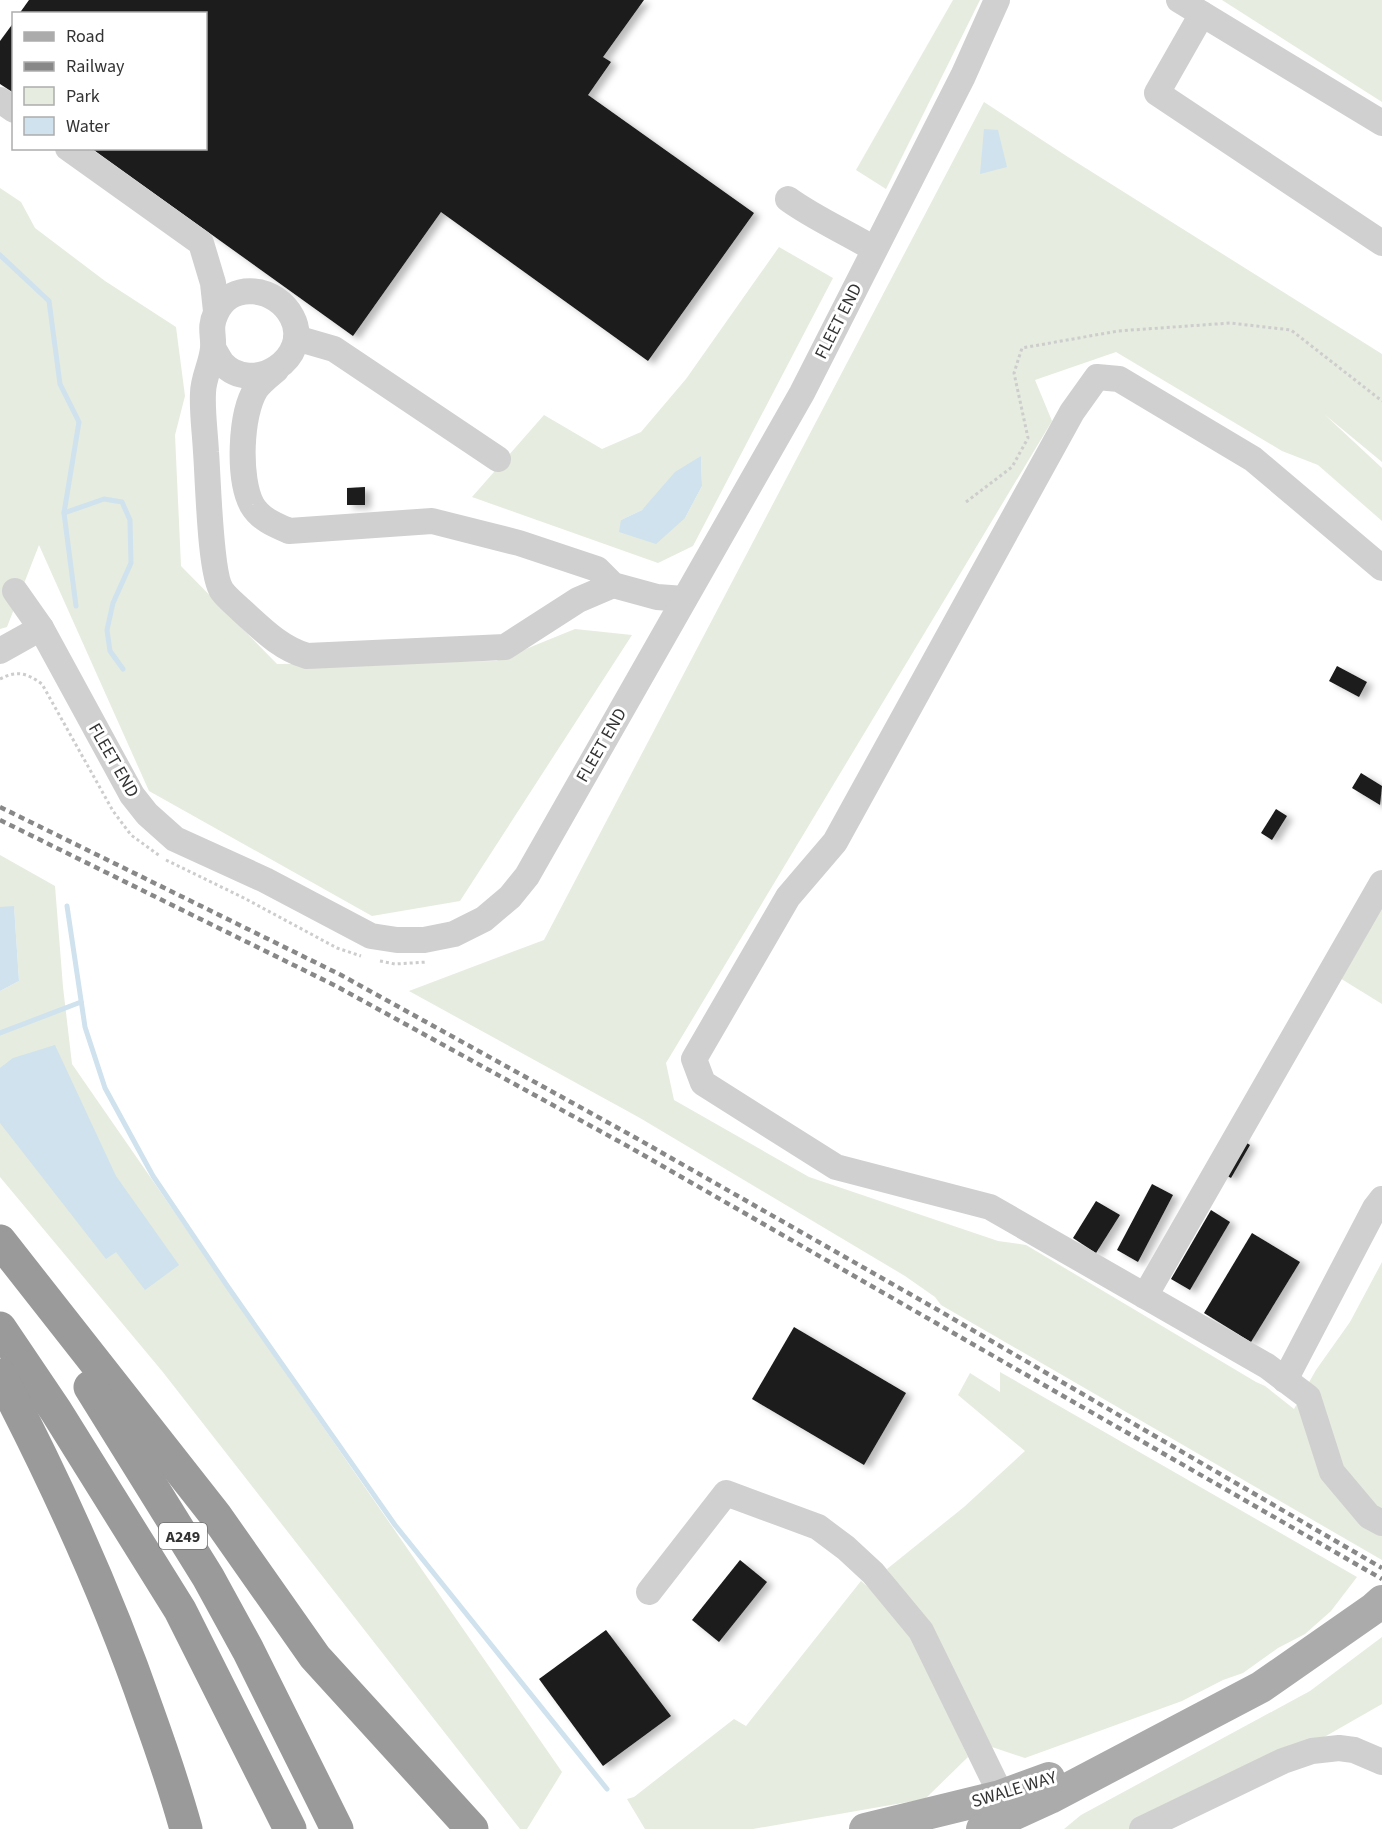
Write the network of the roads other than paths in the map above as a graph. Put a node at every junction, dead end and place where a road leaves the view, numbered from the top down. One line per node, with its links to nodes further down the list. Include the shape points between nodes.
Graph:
1 (997, 0): 8 (street, FLEET END, via 963,76)
2 (1179, 0): 3 (street)
3 (1202, 14): 4 (street); 7 (street, via 1157,93)
4 (1382, 123)
5 (71, 150): 9 (street, via 201,243 213,283)
6 (788, 199): 8 (street)
7 (1382, 243)
8 (874, 249): 17 (street, FLEET END, via 802,393)
9 (216, 311): 10 (street, via 230,297 248,291 267,293 283,303 294,319); 11 (street, via 210,329)
10 (296, 338): 12 (street, via 290,356); 13 (street, via 334,349)
11 (213, 348): 12 (street, via 223,364 239,374 258,376); 15 (street, via 202,391 213,554 220,590 271,638 292,652 307,656 505,647 578,600)
12 (276, 370): 15 (street, via 256,388 247,412 243,461 246,490 253,507 269,523 289,531 432,521 519,543 597,569)
13 (498, 459)
14 (1382, 568): 24 (street, via 1253,459 1119,379 1097,377 1072,412 835,842 788,897 694,1059 703,1083 836,1167 990,1207)
15 (613, 585): 17 (street, via 657,597)
16 (15, 591): 18 (street, FLEET END)
17 (684, 599): 18 (street, FLEET END, via 526,876 510,897 484,920 454,934 424,940 371,936 175,839 132,795)
18 (41, 628): 19 (street)
19 (0, 651)
20 (1382, 883): 24 (street)
21 (1382, 1199): 27 (street)
22 (0, 1241): 36 (highway, A249, via 216,1516 315,1657)
23 (0, 1262): 35 (highway, A249, via 84,1378 202,1567)
24 (1144, 1296): 27 (street)
25 (0, 1328): 34 (highway, A249, via 180,1610)
26 (0, 1375): 33 (highway, via 107,1600 176,1790)
27 (1285, 1380): 28 (street, via 1308,1397 1332,1472 1369,1516)
28 (1382, 1523)
29 (649, 1592): 32 (street, via 726,1492 818,1527 873,1573 921,1631)
30 (1377, 1605): 32 (main road, SWALE WAY, via 1261,1688 1160,1740)
31 (1382, 1762): 39 (street, via 1354,1750 1312,1751 1282,1761)
32 (1006, 1806): 37 (main road, SWALE WAY); 38 (main road, SWALE WAY)
33 (186, 1829)
34 (290, 1829)
35 (337, 1829)
36 (472, 1829)
37 (865, 1829)
38 (982, 1829)
39 (1142, 1829)

